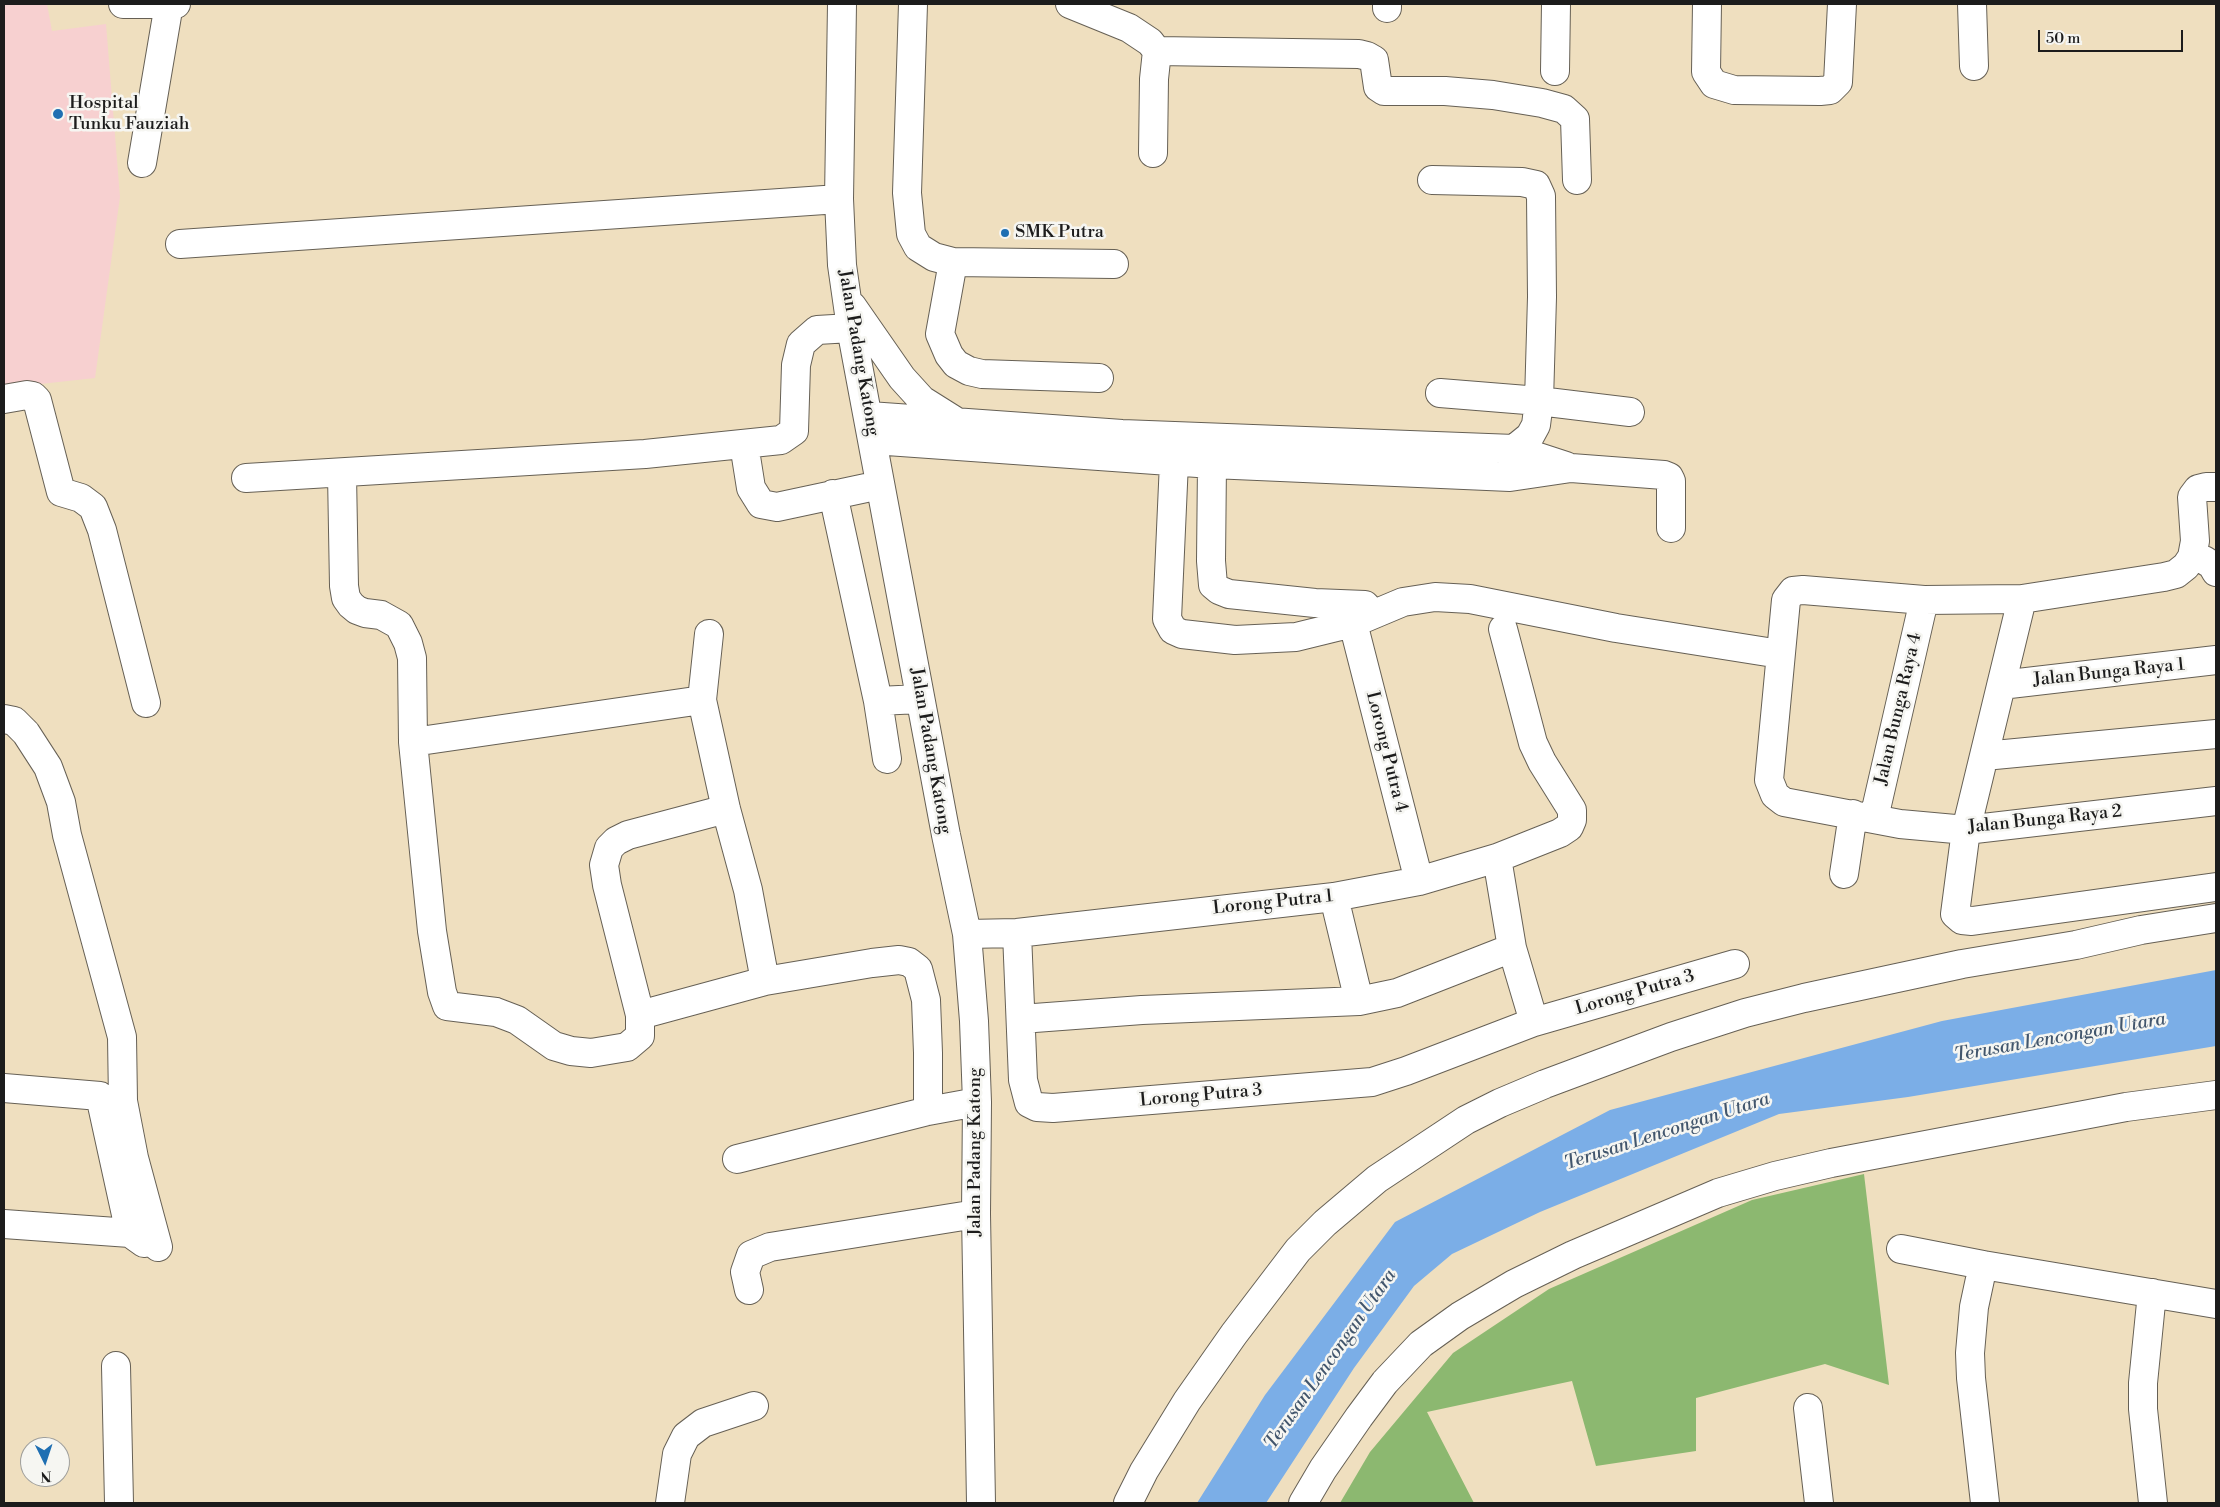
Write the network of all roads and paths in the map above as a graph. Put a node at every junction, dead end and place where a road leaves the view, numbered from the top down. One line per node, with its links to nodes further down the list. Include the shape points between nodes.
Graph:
1 (123, 4): 2 (street)
2 (169, 4): 3 (street); 15 (street)
3 (176, 4)
4 (842, 4): 18 (street, Jalan Padang Katong)
5 (913, 4): 20 (street, via 908,216 911,234 918,247 934,257)
6 (1070, 4): 11 (street, via 1128,28 1150,42)
7 (1556, 4): 13 (street)
8 (1707, 4): 9 (street, via 1706,72 1714,84 1734,90 1811,91 1830,90 1838,82)
9 (1842, 4)
10 (1972, 4): 12 (street)
11 (1157, 51): 14 (street); 17 (street, via 1359,54 1374,60 1378,87 1384,91 1493,95 1564,109 1575,120)
12 (1974, 66)
13 (1555, 71)
14 (1153, 153)
15 (142, 163)
16 (1432, 180): 27 (street, via 1536,185 1541,196)
17 (1578, 180)
18 (839, 198): 19 (street); 22 (street, Jalan Padang Katong, via 842,265)
19 (180, 244)
20 (953, 262): 21 (street); 24 (street, via 940,334 956,364 982,374)
21 (1114, 264)
22 (848, 300): 23 (street, Jalan Padang Katong); 29 (street, via 902,378 922,400)
23 (852, 328): 30 (street, Jalan Padang Katong); 31 (street, via 817,330 801,344 796,366 794,431 781,440)
24 (1100, 378)
25 (1440, 393): 27 (street)
26 (4, 398): 57 (street, via 33,396 37,400 61,492 81,498 93,507 102,530)
27 (1539, 401): 28 (street); 33 (street, via 1536,425 1523,444)
28 (1630, 412)
29 (960, 424): 30 (street); 32 (street)
30 (871, 428): 32 (street); 40 (street, Jalan Padang Katong)
31 (744, 444): 37 (street, via 645,454); 42 (street, via 751,488 761,504 777,507)
32 (1122, 447): 33 (street); 34 (street)
33 (1514, 449): 36 (street); 38 (street)
34 (1174, 462): 35 (street); 48 (street, via 1167,619 1173,630 1234,640 1260,640 1296,636)
35 (1212, 464): 38 (street); 48 (street, via 1213,585 1229,594 1365,605)
36 (1571, 468): 38 (street); 43 (street, via 1668,477 1671,481)
37 (342, 474): 39 (street); 60 (street, via 346,598 357,610 381,615 399,624 404,633 412,658)
38 (1510, 476)
39 (246, 478)
40 (880, 485): 42 (street); 54 (street, Jalan Padang Katong)
41 (2216, 487): 44 (street, via 2198,489 2192,497)
42 (833, 494): 56 (street)
43 (1671, 528)
44 (2193, 549): 45 (street); 46 (street, via 2186,566 2176,574)
45 (2216, 572)
46 (2022, 599): 47 (street); 53 (street)
47 (1924, 600): 51 (street, Jalan Bunga Raya 2, via 1793,591 1786,600); 65 (street, Jalan Bunga Raya 4)
48 (1363, 619): 51 (street, via 1403,602 1435,597 1470,599 1616,628); 69 (street, Lorong Putra 4)
49 (1503, 629): 67 (street, Lorong Putra 1, via 1533,743 1572,810 1572,820 1560,833)
50 (708, 634): 55 (street)
51 (1780, 654): 65 (street, Jalan Bunga Raya 2, via 1769,780 1771,789 1784,802)
52 (2216, 660): 53 (street, Jalan Bunga Raya 1)
53 (2001, 685): 61 (street)
54 (920, 699): 56 (street); 74 (street, Jalan Padang Katong)
55 (702, 700): 60 (street); 64 (street)
56 (878, 701): 62 (street)
57 (146, 703)
58 (4, 719): 89 (street, via 14,721 26,733 48,767 61,802 122,1037 123,1101 134,1158 158,1247)
59 (2216, 734): 61 (street)
60 (413, 742): 79 (street, via 432,931 442,992 448,1006 496,1012 517,1020 554,1046 591,1053 627,1047 640,1036)
61 (1984, 756): 66 (street)
62 (887, 759)
63 (2216, 801): 66 (street, Jalan Bunga Raya 2)
64 (726, 809): 77 (street, via 748,890); 79 (street, via 628,835 609,848 604,865 607,886)
65 (1863, 816): 66 (street, Jalan Bunga Raya 2, via 1900,824); 68 (street, Jalan Bunga Raya 4)
66 (1966, 830): 70 (street, via 1956,903 1956,914 1962,920)
67 (1497, 858): 69 (street, Lorong Putra 1); 75 (street)
68 (1844, 874)
69 (1419, 881): 71 (street, Lorong Putra 1)
70 (2216, 887)
71 (1334, 896): 73 (street, Lorong Putra 1); 78 (street)
72 (2216, 918): 101 (street, via 1962,964 1746,1013 1563,1078 1475,1116 1376,1179 1298,1250 1187,1401)
73 (1017, 933): 74 (street, Lorong Putra 1); 80 (street, Lorong Putra 3)
74 (967, 934): 84 (street, Jalan Padang Katong)
75 (1512, 948): 78 (street, via 1397,993); 81 (street)
76 (1735, 964): 81 (street, Lorong Putra 3)
77 (765, 981): 79 (street); 85 (street, via 899,960 918,969 926,1000)
78 (1359, 1001): 80 (street, via 1142,1010)
79 (640, 1015)
80 (1021, 1019): 81 (street, Lorong Putra 3, via 1028,1103 1053,1108 1372,1082)
81 (1534, 1022)
82 (4, 1088): 89 (street, via 100,1096)
83 (2216, 1095): 102 (street, via 2126,1107 1776,1176 1718,1193 1573,1255 1483,1302 1421,1344 1385,1382 1359,1417)
84 (978, 1102): 85 (street); 87 (street, Jalan Padang Katong)
85 (928, 1111): 86 (street)
86 (737, 1159)
87 (976, 1214): 92 (street, via 770,1247 751,1256 745,1272); 100 (street, Jalan Padang Katong)
88 (4, 1224): 89 (street)
89 (130, 1233)
90 (1901, 1248): 91 (street)
91 (1984, 1265): 93 (street); 104 (street, via 1974,1307 1970,1353)
92 (749, 1290)
93 (2152, 1292): 94 (street); 105 (street, via 2143,1409)
94 (2216, 1304)
95 (116, 1366): 98 (street)
96 (754, 1406): 99 (street, via 703,1423 686,1436 677,1454)
97 (1808, 1408): 103 (street)
98 (119, 1503)
99 (670, 1503)
100 (981, 1503)
101 (1128, 1503)
102 (1303, 1503)
103 (1819, 1503)
104 (1985, 1503)
105 (2153, 1503)

